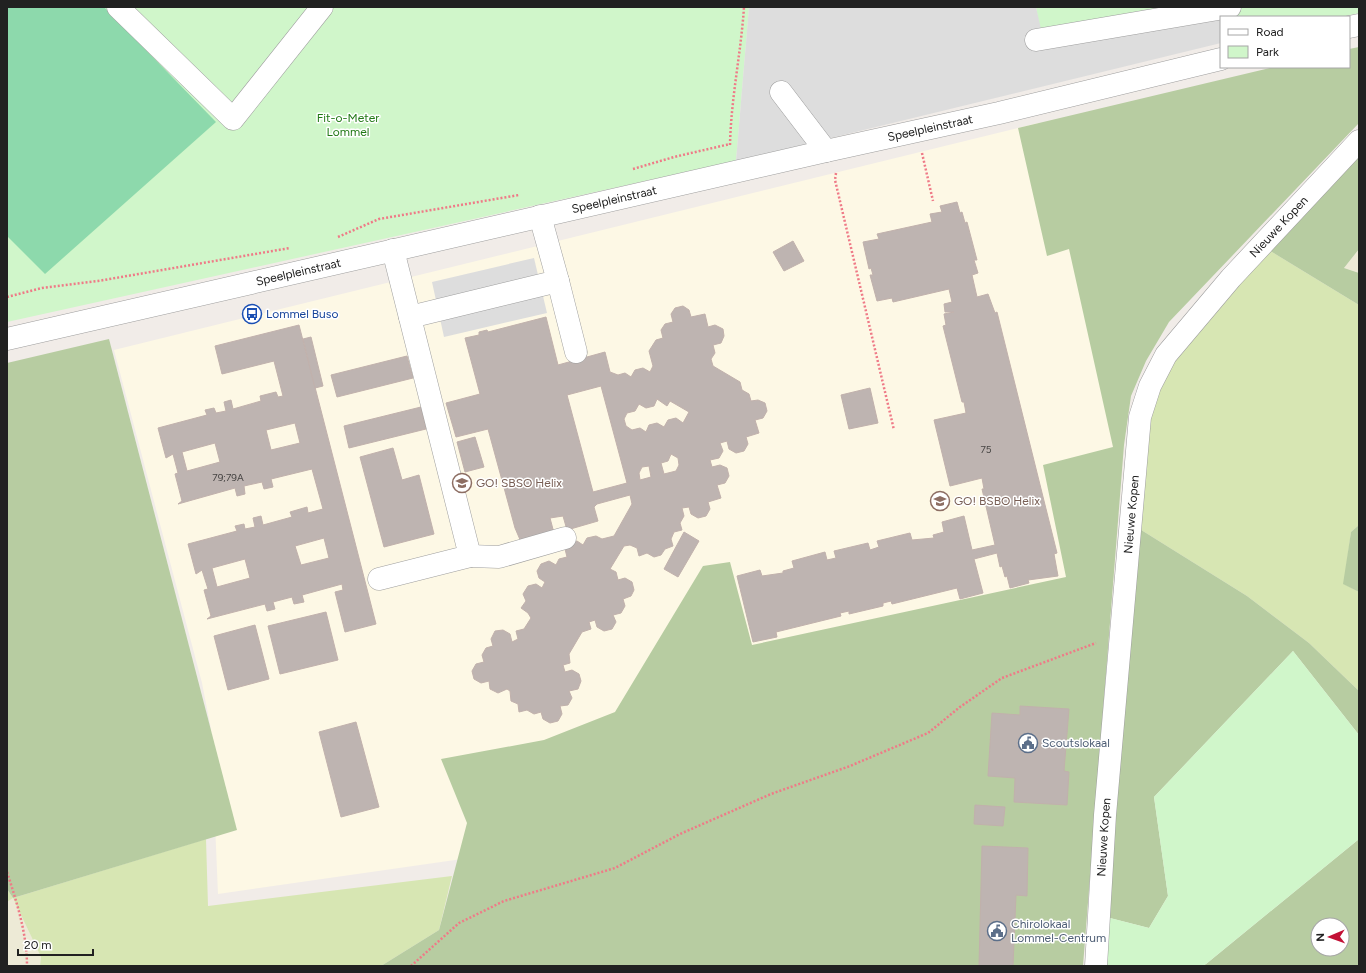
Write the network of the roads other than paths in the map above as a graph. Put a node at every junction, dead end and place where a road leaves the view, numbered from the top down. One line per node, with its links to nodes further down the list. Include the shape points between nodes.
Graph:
1 (118, 7): 2 (street, via 233,119)
2 (322, 7)
3 (1230, 7): 4 (street)
4 (1036, 40)
5 (1220, 60): 8 (street, Speelpleinstraat)
6 (781, 92): 8 (street)
7 (1359, 141): 18 (street, Nieuwe Kopen, via 1231,278 1166,354 1150,386 1140,417 1105,815)
8 (832, 150): 9 (street, Speelpleinstraat)
9 (540, 216): 10 (street, Speelpleinstraat); 11 (street)
10 (393, 250): 12 (street); 13 (street, Speelpleinstraat)
11 (558, 281): 12 (street); 14 (street)
12 (410, 317): 16 (street)
13 (7, 339)
14 (576, 352)
15 (565, 538): 16 (street, via 499,557)
16 (470, 556): 17 (street)
17 (379, 579)
18 (1096, 966)

